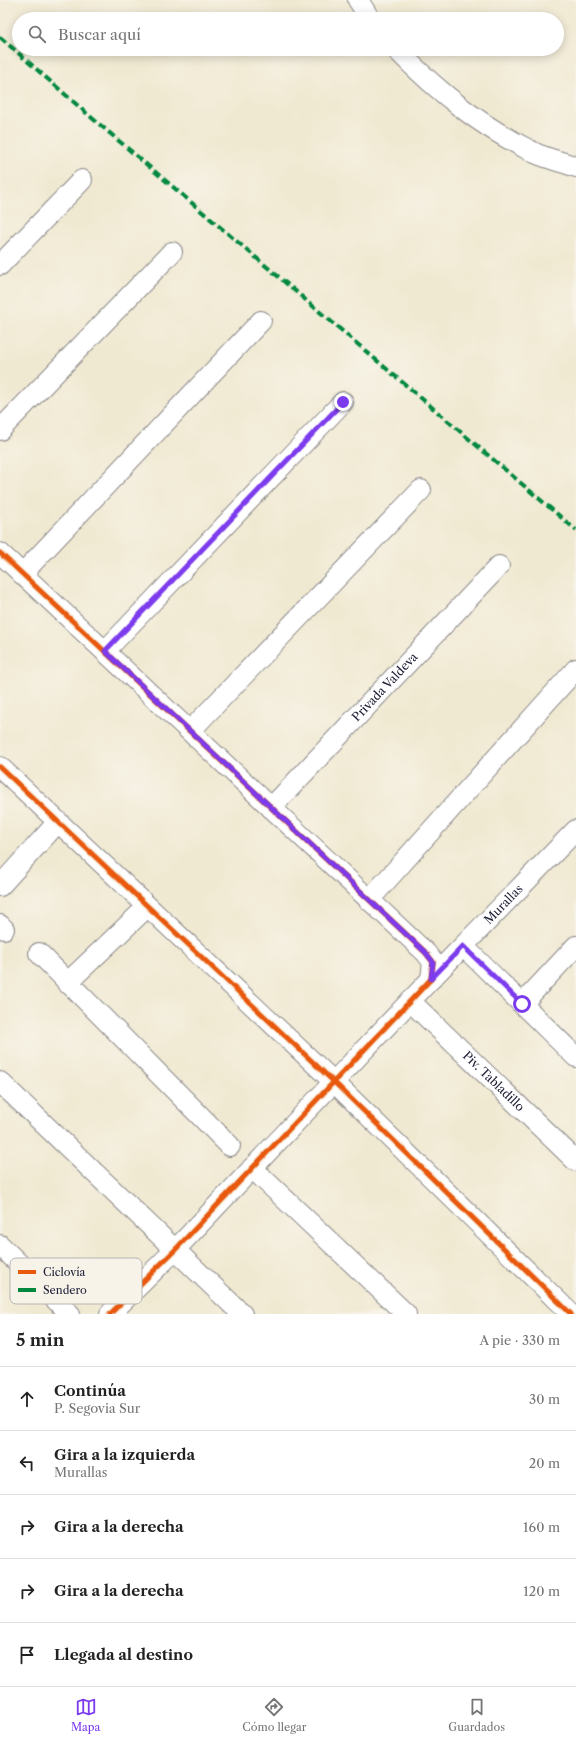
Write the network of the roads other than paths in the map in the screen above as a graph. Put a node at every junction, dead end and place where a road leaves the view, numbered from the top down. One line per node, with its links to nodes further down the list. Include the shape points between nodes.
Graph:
1 (358, 0): 2 (street)
2 (366, 12)
3 (403, 56): 4 (street, via 427,81 475,119 536,153)
4 (576, 167)
5 (82, 180): 7 (street)
6 (172, 252): 10 (street)
7 (0, 266)
8 (261, 321): 14 (street)
9 (343, 402): 15 (street)
10 (0, 430)
11 (421, 490): 17 (street)
12 (0, 553): 14 (street)
13 (498, 566): 19 (street, Privada Valdeva)
14 (22, 574): 15 (street)
15 (105, 651): 17 (street)
16 (576, 669): 23 (street)
17 (190, 731): 19 (street)
18 (0, 767): 20 (street)
19 (271, 808): 23 (street)
20 (57, 823): 22 (street); 24 (street)
21 (576, 830): 25 (street, Murallas)
22 (0, 886)
23 (369, 900): 28 (street, via 426,953 433,962)
24 (147, 907): 29 (street); 34 (street)
25 (463, 946): 28 (street, Murallas); 31 (street)
26 (576, 946): 31 (street)
27 (39, 953): 29 (street)
28 (431, 979): 30 (street, Murallas)
29 (67, 983): 35 (street)
30 (410, 1001): 34 (street, Murallas); 36 (street, Piv. Tabladillo)
31 (522, 1004): 32 (street)
32 (576, 1057)
33 (0, 1082): 39 (street)
34 (334, 1082): 37 (street, Murallas); 48 (street)
35 (230, 1146)
36 (576, 1162)
37 (252, 1168): 39 (street, Murallas); 47 (street)
38 (0, 1245): 40 (street)
39 (175, 1250): 41 (street, Murallas); 46 (street)
40 (13, 1258)
41 (142, 1282)
42 (60, 1304): 44 (street)
43 (120, 1304): 45 (street, Murallas)
44 (70, 1314)
45 (110, 1314)
46 (242, 1314)
47 (406, 1314)
48 (571, 1314)

